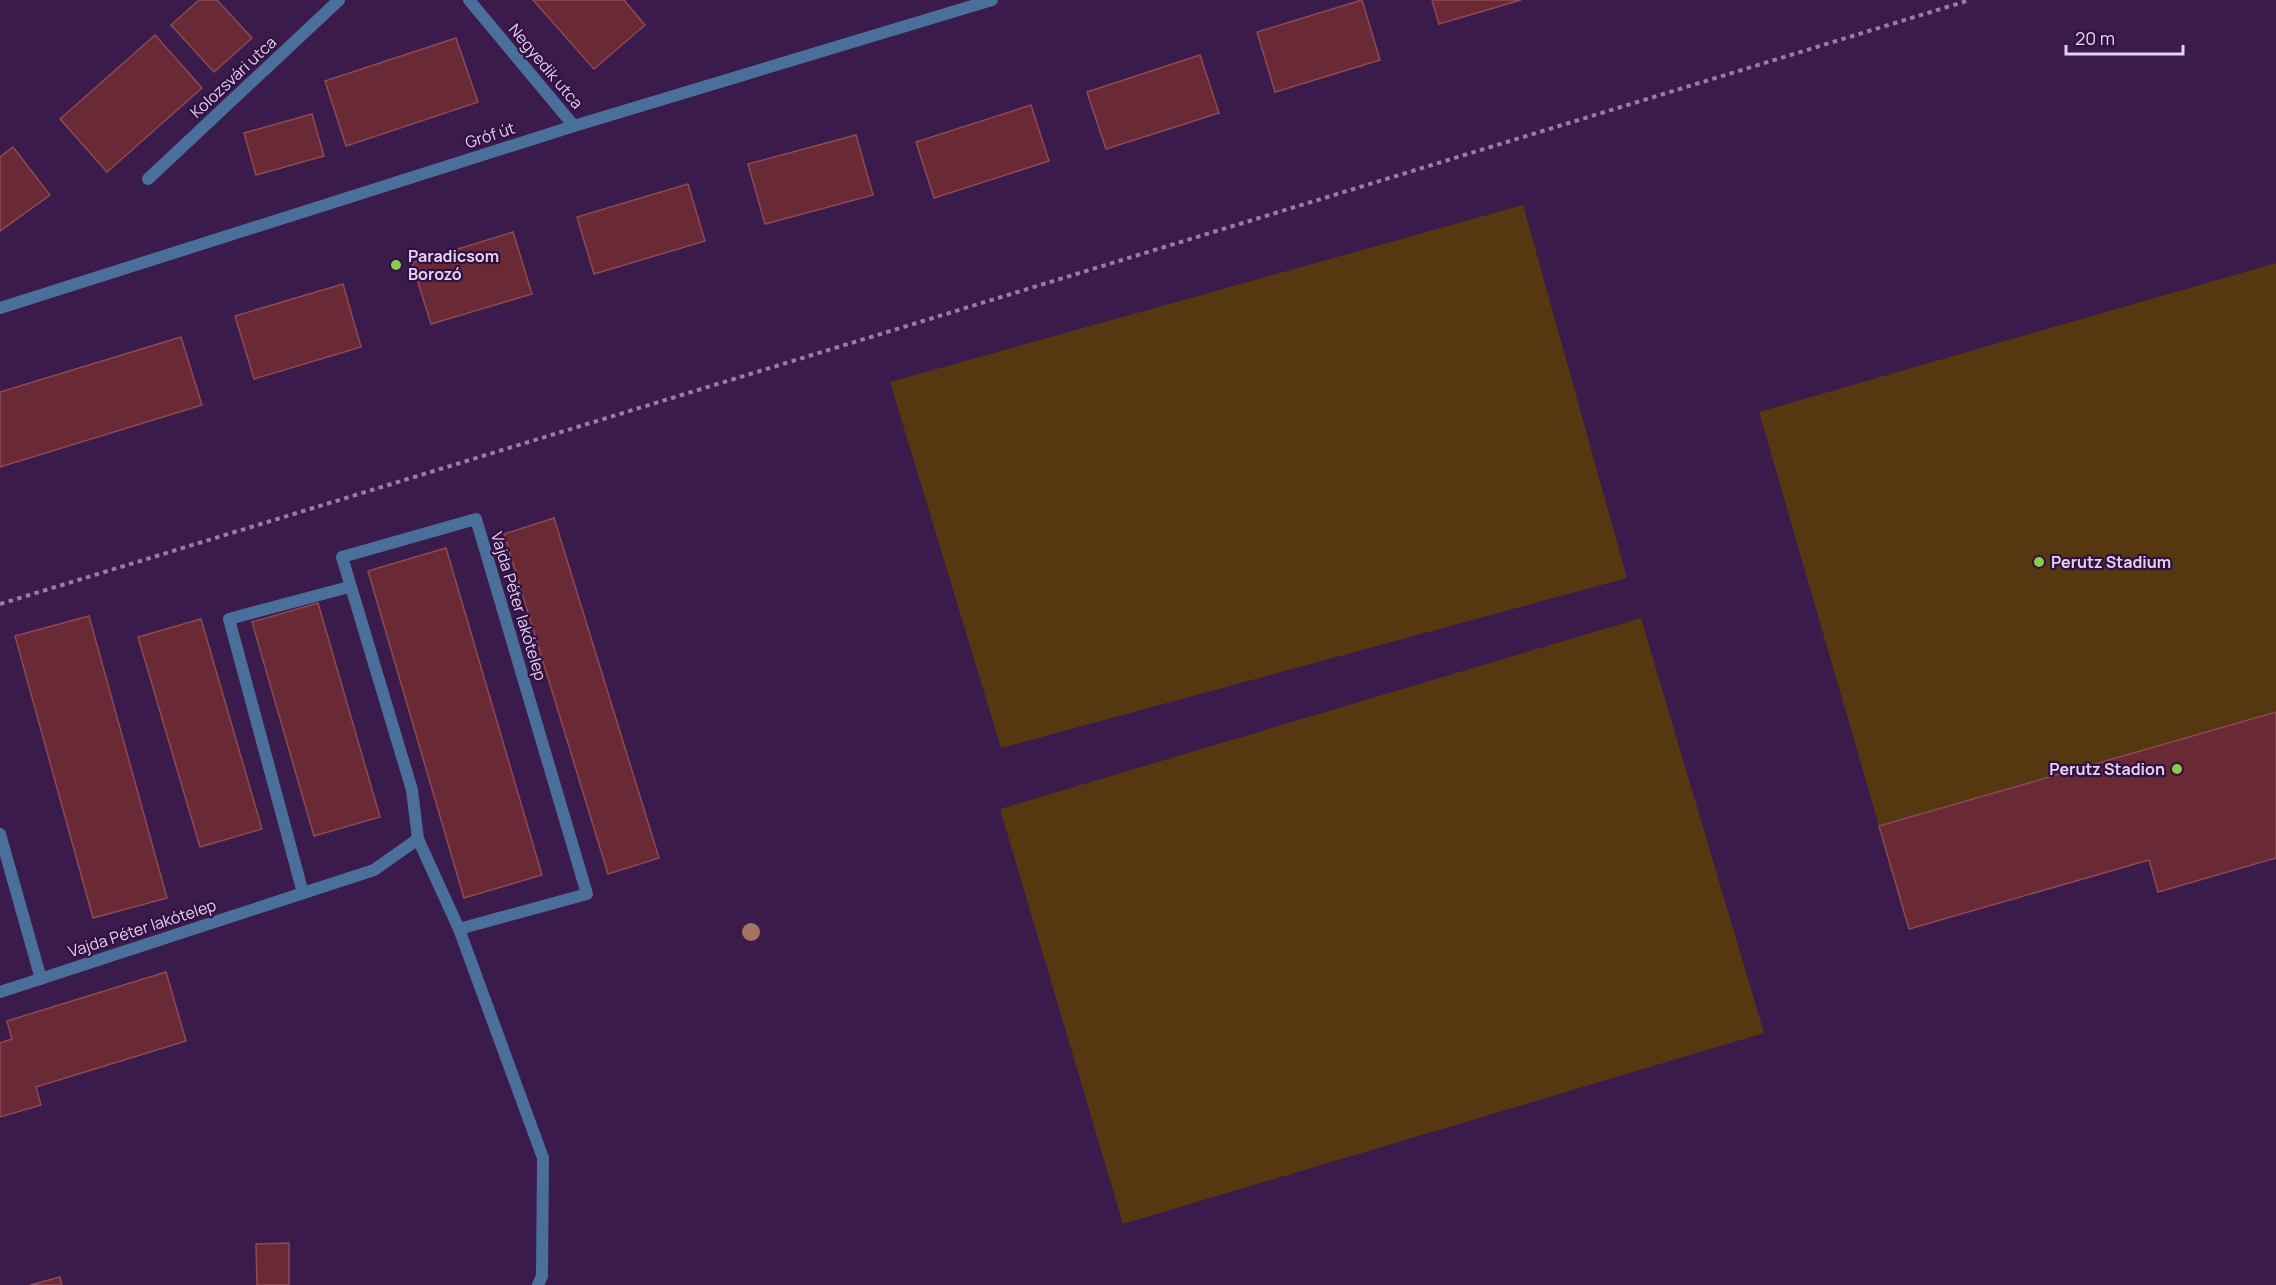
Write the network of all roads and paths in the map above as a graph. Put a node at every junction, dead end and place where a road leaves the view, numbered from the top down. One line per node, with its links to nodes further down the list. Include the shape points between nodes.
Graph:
1 (339, 0): 6 (street, Kolozsvári utca)
2 (469, 0): 5 (street, Negyedik utca)
3 (992, 0): 5 (street, Gróf út)
4 (1970, 0): 9 (path)
5 (574, 126): 7 (street, Gróf út)
6 (148, 179)
7 (0, 308)
8 (349, 586): 11 (street, Vajda Péter lakótelep, via 412,790); 12 (street, via 229,619); 13 (street, Vajda Péter lakótelep, via 342,557 476,519 587,894)
9 (0, 604)
10 (0, 834): 14 (street)
11 (417, 839): 12 (street, Vajda Péter lakótelep, via 374,870); 13 (street, Vajda Péter lakótelep)
12 (303, 893): 14 (street, Vajda Péter lakótelep)
13 (459, 929): 16 (street, via 543,1158 542,1275)
14 (41, 979): 15 (street, Vajda Péter lakótelep)
15 (0, 992)
16 (538, 1285)

